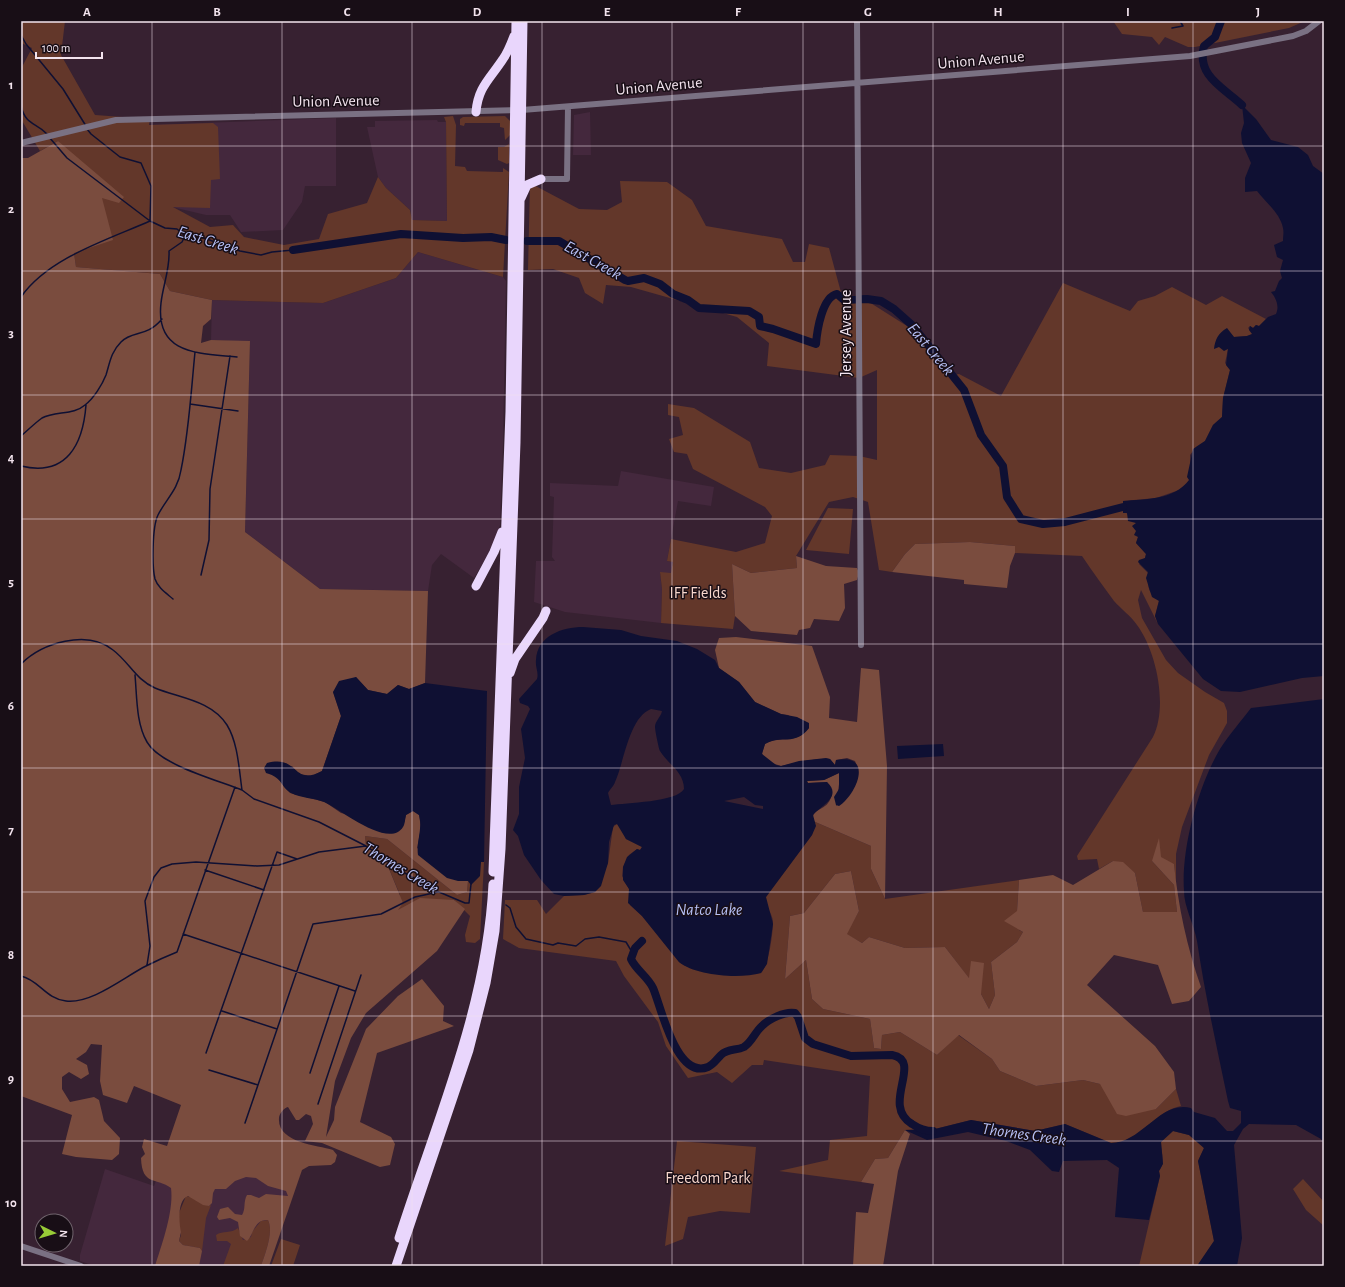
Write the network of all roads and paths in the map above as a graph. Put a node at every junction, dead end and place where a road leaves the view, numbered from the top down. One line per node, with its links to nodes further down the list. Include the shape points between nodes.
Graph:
1 (516, 21): 5 (highway)
2 (523, 21): 8 (highway)
3 (857, 21): 6 (street, Jersey Avenue)
4 (1320, 21): 6 (street, Union Avenue, via 1298,34 1194,56)
5 (516, 33): 8 (highway); 9 (highway, via 503,59 480,90)
6 (857, 83): 7 (street, Union Avenue); 17 (street, Jersey Avenue)
7 (568, 107): 8 (street, Union Avenue); 12 (street, via 567,179)
8 (518, 110): 9 (street, Union Avenue); 11 (highway); 14 (highway)
9 (476, 112): 10 (street, Union Avenue, via 130,119 116,120)
10 (21, 144)
11 (520, 166): 12 (highway, via 529,176); 13 (highway)
12 (541, 179): 13 (highway, via 527,185)
13 (520, 203): 18 (highway, via 516,448)
14 (505, 521): 15 (highway, via 500,539); 21 (highway, via 494,846 486,951 467,1035)
15 (476, 586)
16 (546, 611): 18 (highway, via 515,659)
17 (861, 645)
18 (507, 684): 22 (highway, via 498,900 493,948 469,1050)
19 (21, 1246): 20 (street)
20 (81, 1266)
21 (390, 1266)
22 (396, 1266)

